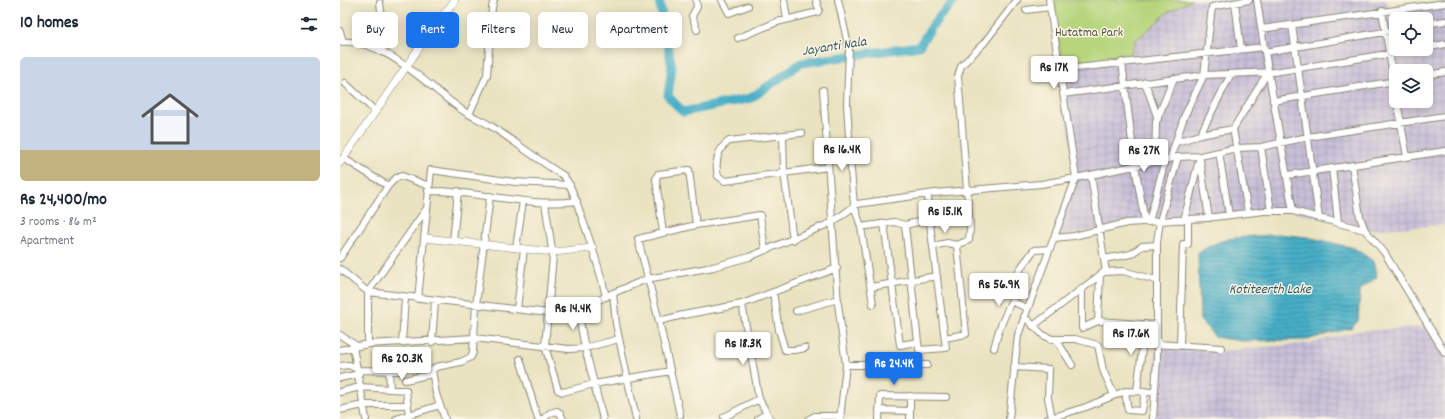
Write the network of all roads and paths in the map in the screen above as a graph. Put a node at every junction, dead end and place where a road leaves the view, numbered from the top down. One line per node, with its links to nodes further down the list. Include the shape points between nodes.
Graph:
1 (455, 0): 39 (main road)
2 (494, 0): 58 (street, via 487,74)
3 (696, 0): 25 (street, via 697,7 692,16)
4 (722, 0): 15 (street, via 729,13)
5 (784, 0): 19 (street)
6 (816, 0): 19 (street, via 818,12)
7 (838, 0): 98 (street, via 850,58 847,104)
8 (1017, 0): 91 (street, via 984,43 961,66 958,76)
9 (1049, 0): 16 (street)
10 (1248, 0): 12 (street)
11 (1257, 0): 23 (street)
12 (1235, 2): 33 (street); 36 (street, via 1212,7)
13 (380, 3): 35 (street, via 385,43)
14 (1445, 3): 18 (street)
15 (748, 6)
16 (1050, 7): 17 (street); 41 (street)
17 (1026, 10)
18 (1382, 11): 22 (street); 26 (street)
19 (787, 19): 28 (street)
20 (1445, 21): 21 (street)
21 (1433, 23)
22 (1292, 25): 23 (street); 32 (street)
23 (1261, 29): 34 (street)
24 (340, 30): 29 (street)
25 (697, 30)
26 (1385, 31): 27 (street); 32 (street); 37 (street)
27 (1389, 31)
28 (738, 38)
29 (342, 42): 35 (street, via 358,44)
30 (1445, 44): 31 (street)
31 (1433, 47)
32 (1295, 48): 34 (street); 40 (street)
33 (1241, 49): 34 (street); 36 (street)
34 (1264, 49): 42 (street)
35 (381, 52): 39 (street)
36 (1206, 53): 38 (street); 46 (street)
37 (1389, 53): 40 (street)
38 (1122, 62): 41 (street); 51 (street)
39 (407, 66): 57 (main road); 58 (street)
40 (1298, 68): 42 (street); 54 (street)
41 (1059, 70): 53 (street)
42 (1268, 72): 44 (street); 55 (street); 62 (street)
43 (1445, 72): 45 (street)
44 (1231, 74): 46 (street); 65 (street)
45 (1433, 74)
46 (1204, 75): 47 (street); 67 (street, via 1184,117)
47 (1174, 78): 48 (street); 60 (street)
48 (1145, 82): 51 (street); 60 (street)
49 (1389, 82): 54 (street)
50 (345, 84): 57 (street)
51 (1125, 85): 53 (street); 80 (street)
52 (823, 90): 81 (street)
53 (1063, 94): 87 (street)
54 (1302, 96): 55 (street); 66 (street)
55 (1273, 101): 68 (street)
56 (1398, 108): 61 (street)
57 (375, 111): 77 (main road)
58 (469, 114): 88 (street, via 564,176)
59 (1445, 116): 61 (street)
60 (1158, 119): 78 (street)
61 (1401, 122): 66 (street); 74 (street)
62 (1234, 129): 65 (street); 70 (street)
63 (802, 132): 64 (street)
64 (783, 135): 84 (street); 84 (street, via 729,141 719,151 717,172 721,180 725,181)
65 (1200, 135): 67 (street)
66 (1308, 137): 68 (street); 83 (street)
67 (1176, 142): 76 (street)
68 (1281, 143): 69 (street); 86 (street)
69 (1261, 147): 70 (street); 100 (street)
70 (1237, 148): 72 (street); 102 (street)
71 (1445, 151): 74 (street)
72 (1219, 152): 73 (street); 103 (street)
73 (1200, 156): 75 (street); 105 (street); 107 (street)
74 (1407, 156): 79 (street)
75 (1178, 157): 76 (street); 108 (street)
76 (1168, 159): 78 (street); 110 (street)
77 (341, 160): 89 (street)
78 (1155, 162): 80 (street)
79 (1352, 165): 82 (street); 117 (street, via 1360,217)
80 (1135, 166): 85 (street); 110 (street)
81 (828, 167): 84 (street); 109 (street)
82 (1332, 168): 83 (street); 111 (street)
83 (1313, 171): 86 (street); 106 (street)
84 (784, 173): 121 (street)
85 (1091, 175): 87 (street); 116 (street)
86 (1288, 175): 101 (street)
87 (1076, 178): 91 (street, via 1041,184); 120 (street)
88 (570, 185): 90 (street, via 515,182 431,170); 96 (street)
89 (388, 186): 90 (street, via 402,176); 133 (street)
90 (429, 188): 92 (street); 99 (street)
91 (966, 190): 93 (street); 126 (street, via 969,240)
92 (458, 191): 94 (street); 122 (street)
93 (928, 194): 98 (street); 104 (street)
94 (490, 196): 95 (street); 123 (street)
95 (523, 201): 97 (street); 127 (street)
96 (577, 201): 97 (street); 128 (street)
97 (545, 203): 132 (street)
98 (854, 205): 109 (street); 115 (street)
99 (428, 206): 119 (street); 146 (street)
100 (1272, 211): 101 (street); 102 (street)
101 (1293, 211): 106 (street)
102 (1248, 212): 103 (street)
103 (1229, 215): 105 (street)
104 (928, 216): 114 (street, via 927,220); 125 (street)
105 (1209, 218): 107 (street)
106 (1319, 218): 111 (street)
107 (1186, 220): 108 (street); 179 (street, via 1188,244 1183,244)
108 (1160, 221): 110 (street); 124 (street)
109 (833, 222): 121 (street); 135 (street)
110 (1146, 222): 116 (street)
111 (1338, 222): 117 (street)
112 (884, 223): 114 (street); 115 (street); 142 (street)
113 (696, 225): 118 (street); 118 (street, via 689,170 658,174 656,179); 131 (street, via 760,215)
114 (905, 225): 140 (street)
115 (861, 227): 144 (street)
116 (1100, 229): 120 (street); 134 (street)
117 (1365, 230): 186 (street, via 1384,252)
118 (663, 233): 139 (street, via 638,239)
119 (425, 238): 122 (main road); 151 (street)
120 (1054, 238): 130 (street)
121 (793, 240): 131 (street)
122 (453, 241): 123 (main road)
123 (485, 244): 127 (main road); 156 (street)
124 (1157, 245): 134 (street, via 1142,246 1131,254); 141 (street)
125 (933, 246): 126 (street, via 947,243); 138 (street)
126 (957, 246): 170 (street, via 966,334)
127 (516, 248): 129 (main road)
128 (593, 248): 132 (main road); 149 (street)
129 (524, 249): 132 (main road); 158 (street)
130 (1049, 249): 143 (street, via 1034,250); 157 (street)
131 (765, 250): 139 (street, via 713,267)
132 (553, 252): 161 (street)
133 (340, 258)
134 (1104, 259): 137 (street)
135 (837, 268): 147 (street); 152 (street)
136 (340, 269): 146 (street)
137 (1103, 273): 141 (street, via 1123,272); 145 (street); 163 (street)
138 (937, 276): 140 (street); 170 (street)
139 (647, 279): 148 (street); 164 (street)
140 (910, 280): 142 (street); 174 (street)
141 (1156, 280): 166 (street)
142 (892, 283): 144 (street); 174 (street, via 900,345)
143 (1012, 285)
144 (871, 286): 155 (street)
145 (1082, 288): 163 (street, via 1082,328); 167 (street)
146 (368, 292): 150 (street); 176 (street)
147 (772, 292): 154 (street); 182 (street, via 785,350)
148 (613, 293): 149 (street); 171 (street)
149 (606, 297): 159 (street)
150 (405, 298): 151 (street); 175 (street)
151 (418, 299): 153 (street)
152 (838, 299): 160 (street); 188 (street)
153 (435, 301): 156 (street); 173 (street)
154 (742, 304): 164 (street); 212 (street)
155 (873, 304)
156 (476, 305): 158 (street); 169 (street)
157 (1027, 308): 162 (street); 183 (street, via 1011,301)
158 (517, 309): 161 (street)
159 (578, 311): 161 (street, via 564,315); 181 (street)
160 (796, 311)
161 (549, 313): 178 (street)
162 (1024, 316): 167 (street); 192 (street, via 1018,335)
163 (1098, 321): 165 (street)
164 (659, 322): 195 (street)
165 (1145, 324): 166 (street); 204 (street)
166 (1156, 325): 177 (street)
167 (1033, 326): 172 (street, via 1044,335)
168 (340, 335): 180 (street)
169 (474, 338): 173 (street); 178 (street); 197 (street, via 471,357 461,362 433,368)
170 (945, 338): 174 (street, via 946,348 919,350)
171 (619, 339): 181 (street); 199 (street)
172 (1056, 339): 190 (street); 209 (street, via 1075,339 1098,344 1103,370)
173 (432, 342): 175 (street)
174 (918, 342)
175 (402, 343): 176 (street)
176 (368, 344): 180 (street)
177 (1156, 344): 179 (street); 208 (street)
178 (546, 346): 181 (street); 201 (street, via 558,390 563,392)
179 (1180, 346): 184 (street)
180 (355, 347): 185 (street); 196 (street)
181 (584, 348): 201 (street)
182 (805, 348)
183 (994, 348)
184 (1221, 348)
185 (340, 350)
186 (1445, 353)
187 (520, 359): 229 (street)
188 (846, 365): 189 (street); 224 (street)
189 (927, 365)
190 (1072, 365)
191 (340, 366): 196 (street, via 349,365)
192 (1014, 367): 225 (street, via 1049,369); 238 (street)
193 (389, 371): 194 (street); 196 (street); 203 (street)
194 (398, 371)
195 (670, 371): 199 (street); 219 (street)
196 (359, 372): 198 (street); 202 (street)
197 (432, 374): 200 (street); 215 (street)
198 (340, 378)
199 (627, 379): 201 (street); 233 (street)
200 (405, 380)
201 (594, 384): 232 (street)
202 (360, 387): 203 (street); 206 (street); 213 (street)
203 (390, 389): 214 (street, via 406,390)
204 (1137, 391): 205 (street); 207 (street)
205 (1145, 391): 207 (street, via 1142,411 1137,412 1128,410); 208 (street)
206 (340, 392)
207 (1125, 392): 209 (street)
208 (1155, 392): 239 (street)
209 (1114, 395): 225 (street)
210 (910, 396): 211 (street); 217 (street, via 880,396); 218 (street)
211 (946, 397)
212 (759, 399): 221 (street); 222 (street)
213 (363, 405): 214 (street); 216 (street); 226 (street)
214 (408, 405): 220 (street)
215 (440, 405): 220 (street); 228 (street)
216 (340, 410)
217 (879, 410): 218 (street); 236 (street)
218 (910, 411): 237 (street)
219 (680, 415)
220 (409, 416): 227 (street)
221 (768, 416): 234 (street)
222 (724, 417)
223 (815, 417): 224 (street); 235 (street)
224 (840, 418)
225 (1050, 418)
226 (366, 419)
227 (396, 419)
228 (445, 419)
229 (538, 419)
230 (543, 419): 231 (street, via 557,411)
231 (563, 419)
232 (603, 419)
233 (636, 419)
234 (758, 419)
235 (809, 419)
236 (879, 419)
237 (910, 419)
238 (1009, 419)
239 (1153, 419)

